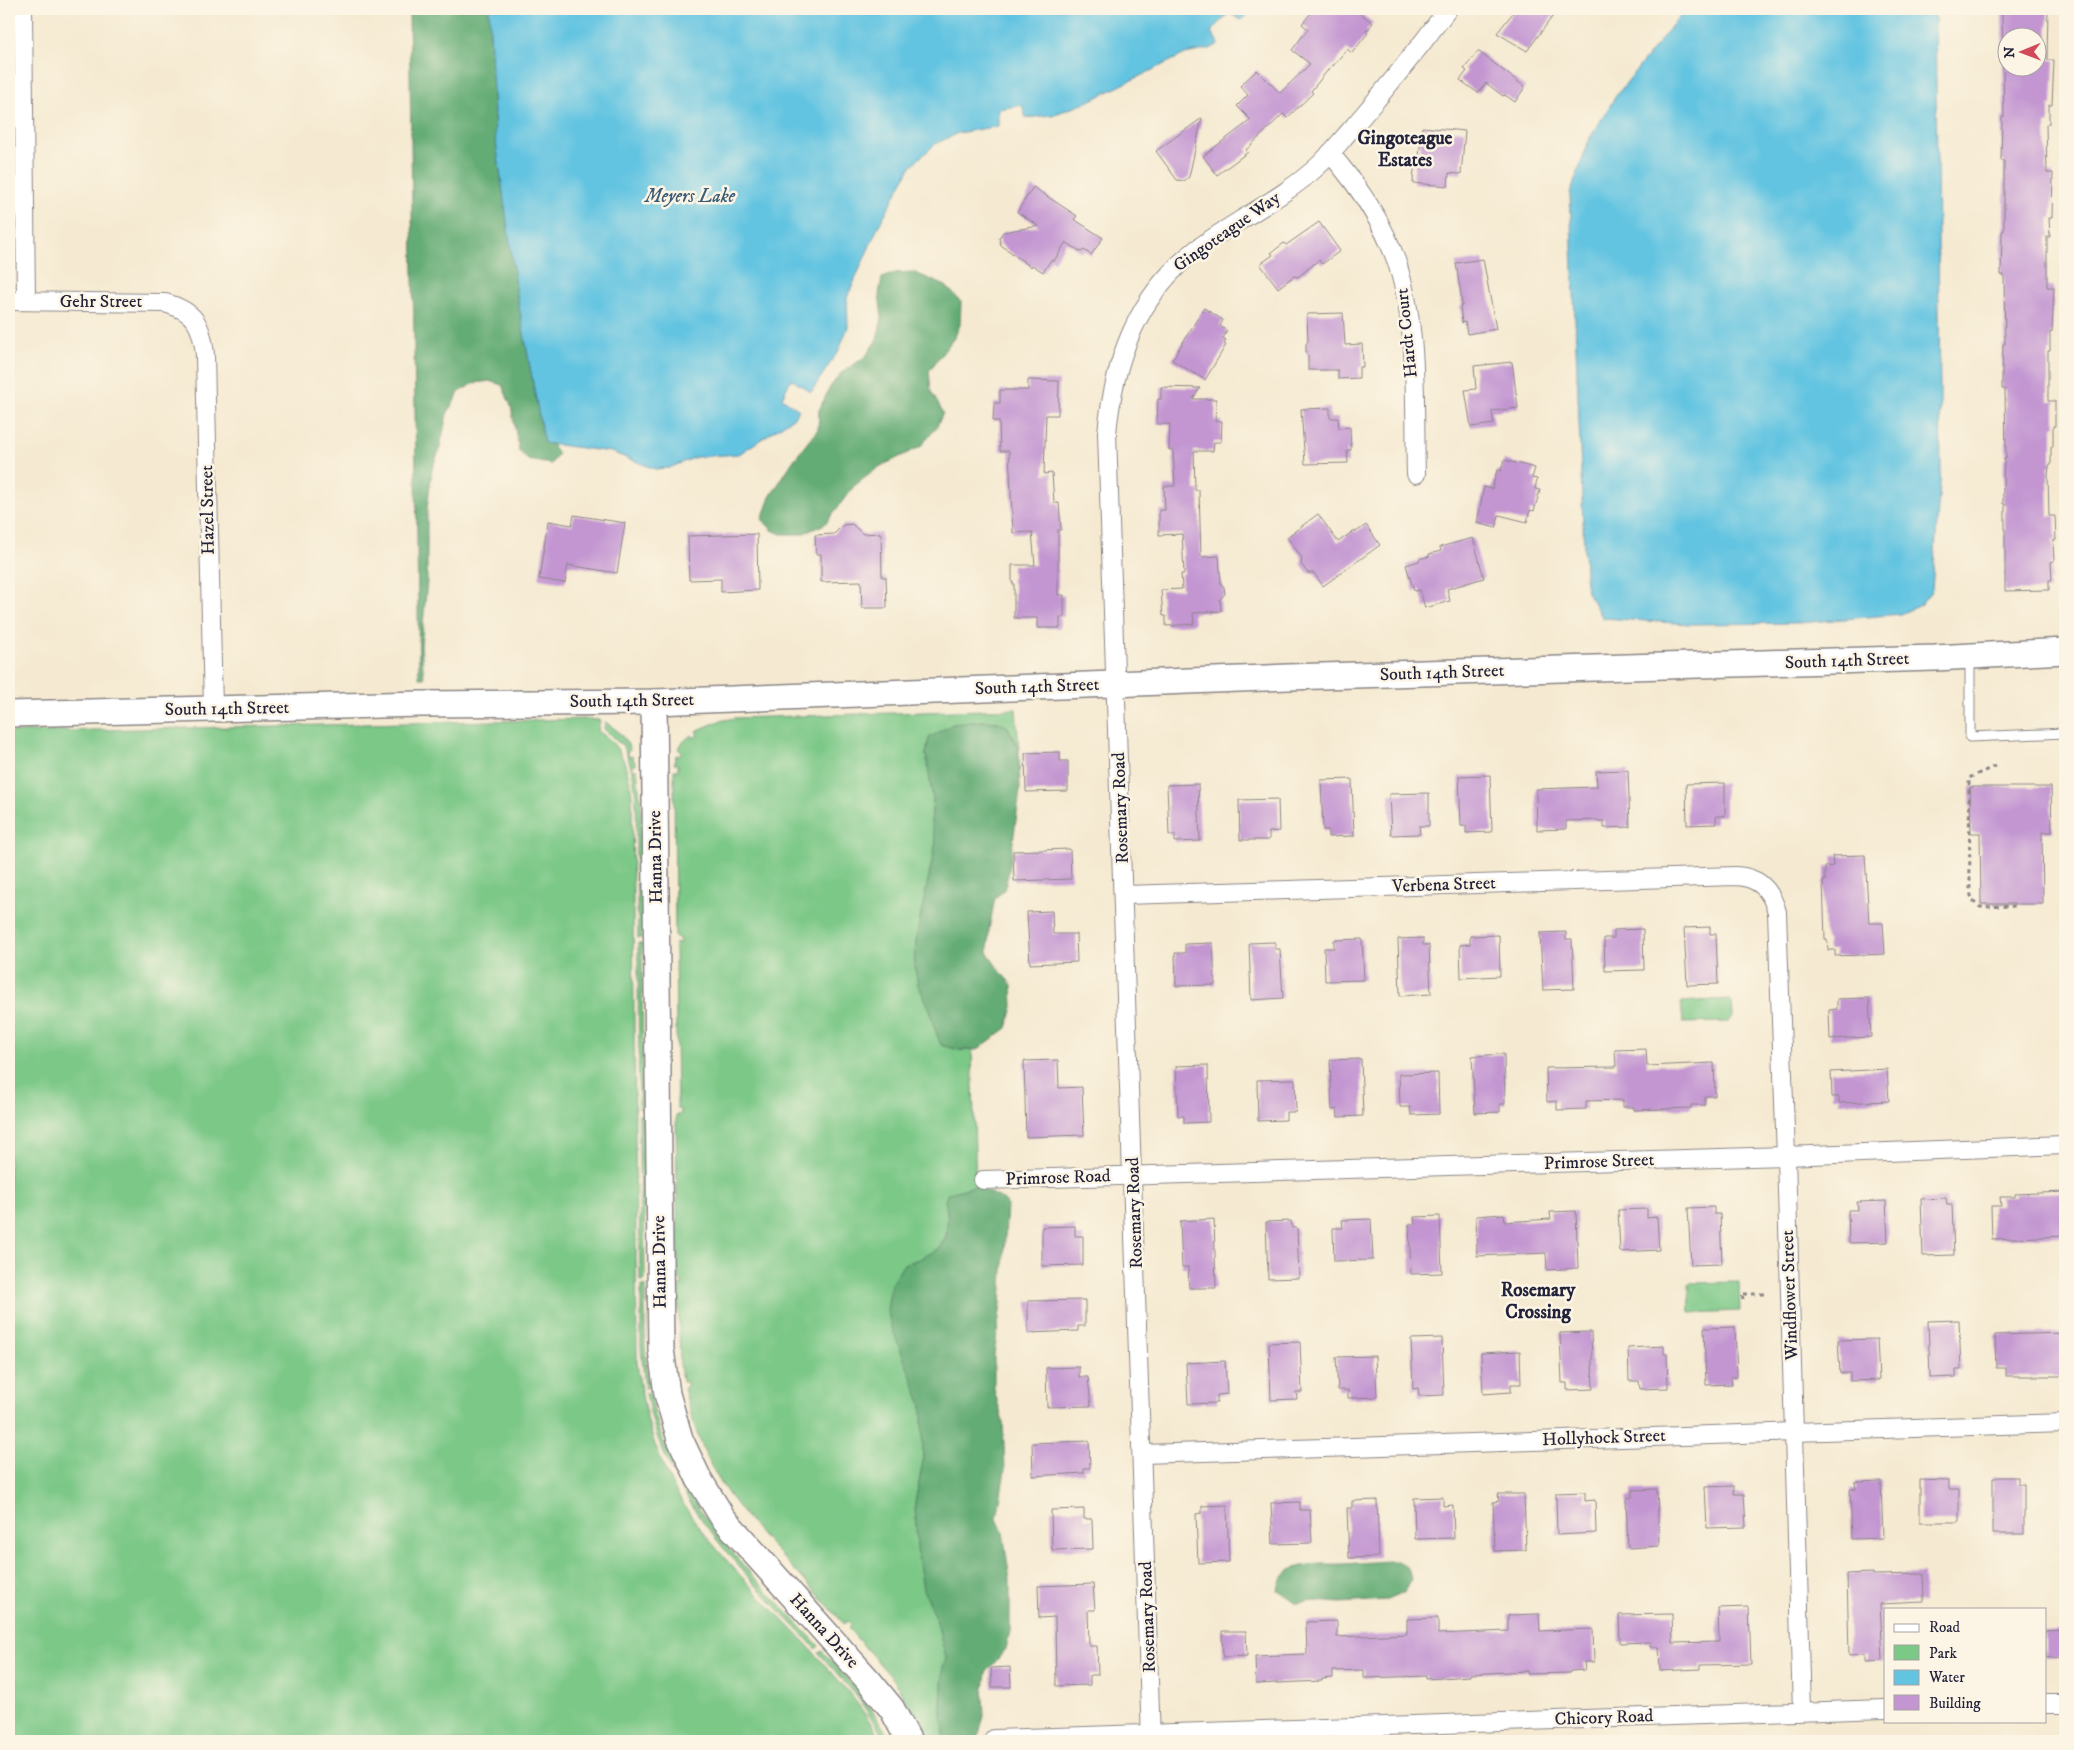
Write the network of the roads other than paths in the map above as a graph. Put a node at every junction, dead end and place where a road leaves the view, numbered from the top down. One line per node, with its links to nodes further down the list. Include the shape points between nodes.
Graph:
1 (22, 9): 4 (street)
2 (1448, 9): 3 (street, Gingoteague Way, via 1390,85)
3 (1330, 153): 7 (street, Hardt Court, via 1374,212 1398,266 1412,342); 10 (street, Gingoteague Way, via 1301,180 1197,249 1171,271 1152,292 1128,340 1110,399 1107,433)
4 (26, 301): 5 (street, Gehr Street); 6 (street, Gehr Street, via 165,303)
5 (9, 302)
6 (191, 314): 12 (street, Hazel Street, via 204,339 205,355)
7 (1416, 474)
8 (2065, 651): 9 (main road, South 14th Street)
9 (1970, 656): 10 (main road, South 14th Street); 14 (lane, via 1970,737)
10 (1116, 684): 11 (main road, South 14th Street); 16 (street, Rosemary Road)
11 (654, 702): 12 (main road, South 14th Street); 30 (main road, Hanna Drive, via 661,1349 667,1394 680,1439 723,1518 869,1681 892,1709)
12 (212, 709): 13 (main road, South 14th Street)
13 (9, 714)
14 (2065, 733)
15 (1762, 884): 16 (street, Verbena Street, via 1752,878 1736,876); 18 (street, Windflower Street, via 1777,912)
16 (1124, 895): 19 (street, Rosemary Road)
17 (2065, 1145): 18 (street, Primrose Street)
18 (1786, 1156): 19 (street, Primrose Street); 22 (street, Windflower Street)
19 (1134, 1176): 20 (street, Primrose Road); 23 (street, Rosemary Road)
20 (983, 1180)
21 (2065, 1423): 22 (street, Hollyhock Street)
22 (1793, 1431): 23 (street, Hollyhock Street); 27 (street, Windflower Street)
23 (1143, 1454): 28 (street, Rosemary Road)
24 (2046, 1704): 25 (street)
25 (2065, 1704)
26 (1884, 1709): 27 (street, Chicory Road)
27 (1802, 1711): 28 (street, Chicory Road)
28 (1151, 1737): 29 (street, Chicory Road)
29 (994, 1739)
30 (909, 1741)

